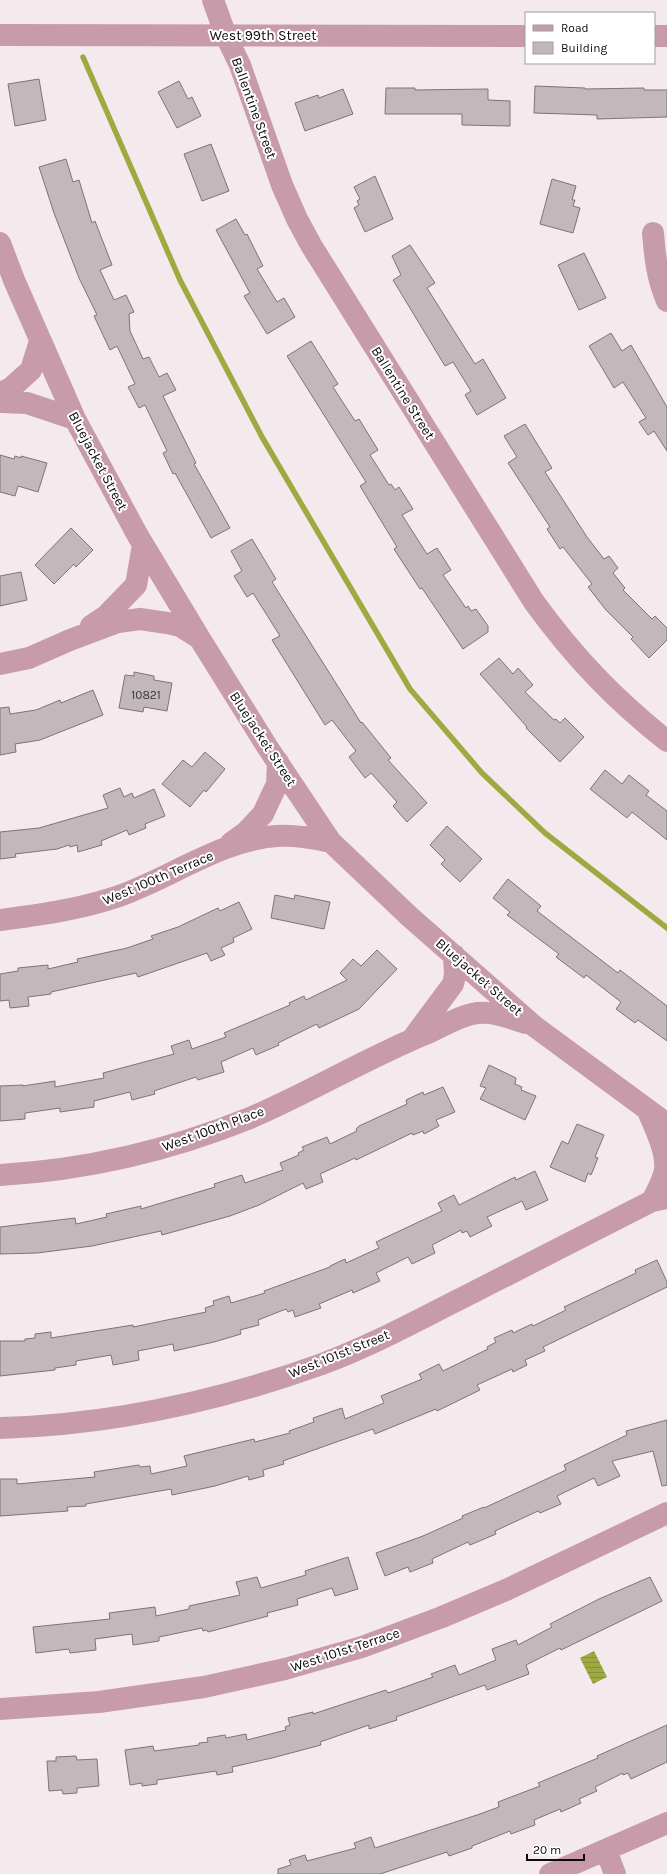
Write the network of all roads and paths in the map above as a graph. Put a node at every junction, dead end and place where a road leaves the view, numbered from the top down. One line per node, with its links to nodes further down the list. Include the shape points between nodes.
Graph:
1 (213, 0): 3 (street, Ballentine Street)
2 (0, 35): 3 (street, West 99th Street)
3 (226, 36): 4 (street, West 99th Street); 18 (street, Ballentine Street, via 240,65 260,126 297,220 505,556 560,638 594,677 632,713)
4 (525, 36)
5 (655, 36): 6 (street)
6 (667, 36)
7 (653, 233): 9 (street, via 655,262)
8 (0, 243): 10 (street, Bluejacket Street)
9 (667, 301)
10 (40, 341): 11 (street, via 31,370 11,388); 13 (street, Bluejacket Street)
11 (0, 392)
12 (0, 402): 13 (street, via 27,404)
13 (75, 419): 14 (street, Bluejacket Street)
14 (143, 545): 15 (street, Bluejacket Street); 16 (street, via 136,585 106,616)
15 (200, 639): 16 (street, via 180,626 140,619 118,622); 19 (street, Bluejacket Street)
16 (70, 640): 17 (street, via 29,658)
17 (0, 664)
18 (667, 741)
19 (278, 762): 20 (street, Bluejacket Street); 21 (street, West 100th Terrace, via 277,784 263,814 245,833)
20 (330, 842): 21 (street, West 100th Terrace, via 307,837 276,836 256,839); 23 (street, Bluejacket Street)
21 (220, 851): 22 (street, West 100th Terrace, via 114,898 84,907)
22 (0, 920)
23 (454, 956): 24 (street, Bluejacket Street); 25 (street, West 100th Place, via 453,984)
24 (534, 1026): 25 (street, West 100th Place, via 496,1014 472,1014); 26 (street, Bluejacket Street)
25 (412, 1039): 28 (street, West 100th Place, via 250,1118 168,1146 98,1163 33,1173)
26 (648, 1111): 27 (street, Bluejacket Street); 29 (street, West 101st Street, via 663,1150 665,1169)
27 (667, 1124)
28 (0, 1174)
29 (659, 1200): 30 (street, West 101st Street, via 394,1332 323,1363 253,1387 171,1408 90,1421)
30 (0, 1428)
31 (667, 1513): 32 (street, West 101st Terrace, via 506,1590 442,1617 346,1651 285,1669 204,1687 99,1702)
32 (0, 1709)
33 (667, 1823): 34 (street)
34 (606, 1850): 35 (street); 36 (street)
35 (550, 1874)
36 (615, 1874)

